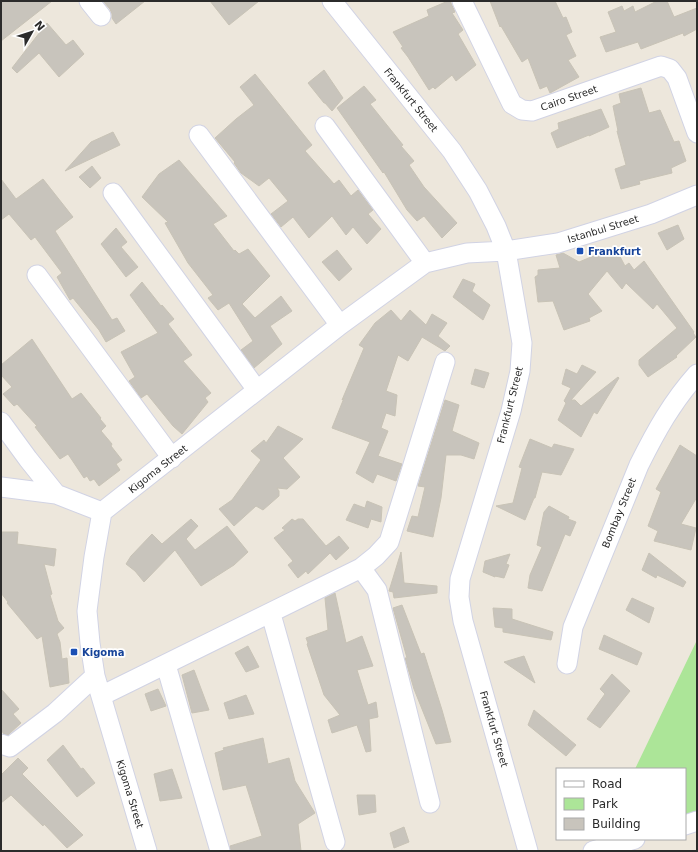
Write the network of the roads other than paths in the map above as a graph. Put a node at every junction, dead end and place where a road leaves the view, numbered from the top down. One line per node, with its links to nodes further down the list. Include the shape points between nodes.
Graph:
1 (332, 1): 8 (street, Frankfurt Street, via 452,151 478,191)
2 (462, 1): 4 (street, Cairo Street, via 512,104 522,110 532,111 661,66 670,69 677,78)
3 (325, 126): 9 (street)
4 (697, 133)
5 (200, 135): 11 (street)
6 (113, 193): 14 (street)
7 (697, 195): 8 (street, Istanbul Street, via 651,214 558,243)
8 (506, 251): 9 (street, Kigoma Street, via 467,253); 34 (street, Frankfurt Street, via 522,343 520,371 511,410 460,579 459,597 463,621)
9 (425, 263): 11 (street, Kigoma Street)
10 (37, 275): 16 (street)
11 (340, 325): 14 (street, Kigoma Street)
12 (445, 362): 20 (street, via 389,542)
13 (697, 374): 22 (street, Bombay Street, via 667,412 639,465 573,627)
14 (257, 390): 16 (street, Kigoma Street)
15 (1, 422): 18 (street)
16 (172, 458): 19 (street, Kigoma Street)
17 (2, 488): 18 (street)
18 (56, 494): 19 (street)
19 (102, 512): 24 (street, Kigoma Street, via 88,611)
20 (361, 568): 21 (street); 27 (street, via 377,590)
21 (271, 614): 23 (street); 31 (street)
22 (567, 664)
23 (166, 665): 25 (street); 33 (street)
24 (95, 676): 25 (street, Kigoma Street); 26 (street, via 10,747)
25 (101, 696): 32 (street, Kigoma Street)
26 (1, 744)
27 (430, 803)
28 (697, 821): 29 (street)
29 (686, 825)
30 (632, 840): 35 (street)
31 (335, 842)
32 (147, 851)
33 (220, 851)
34 (528, 851)
35 (593, 851)

